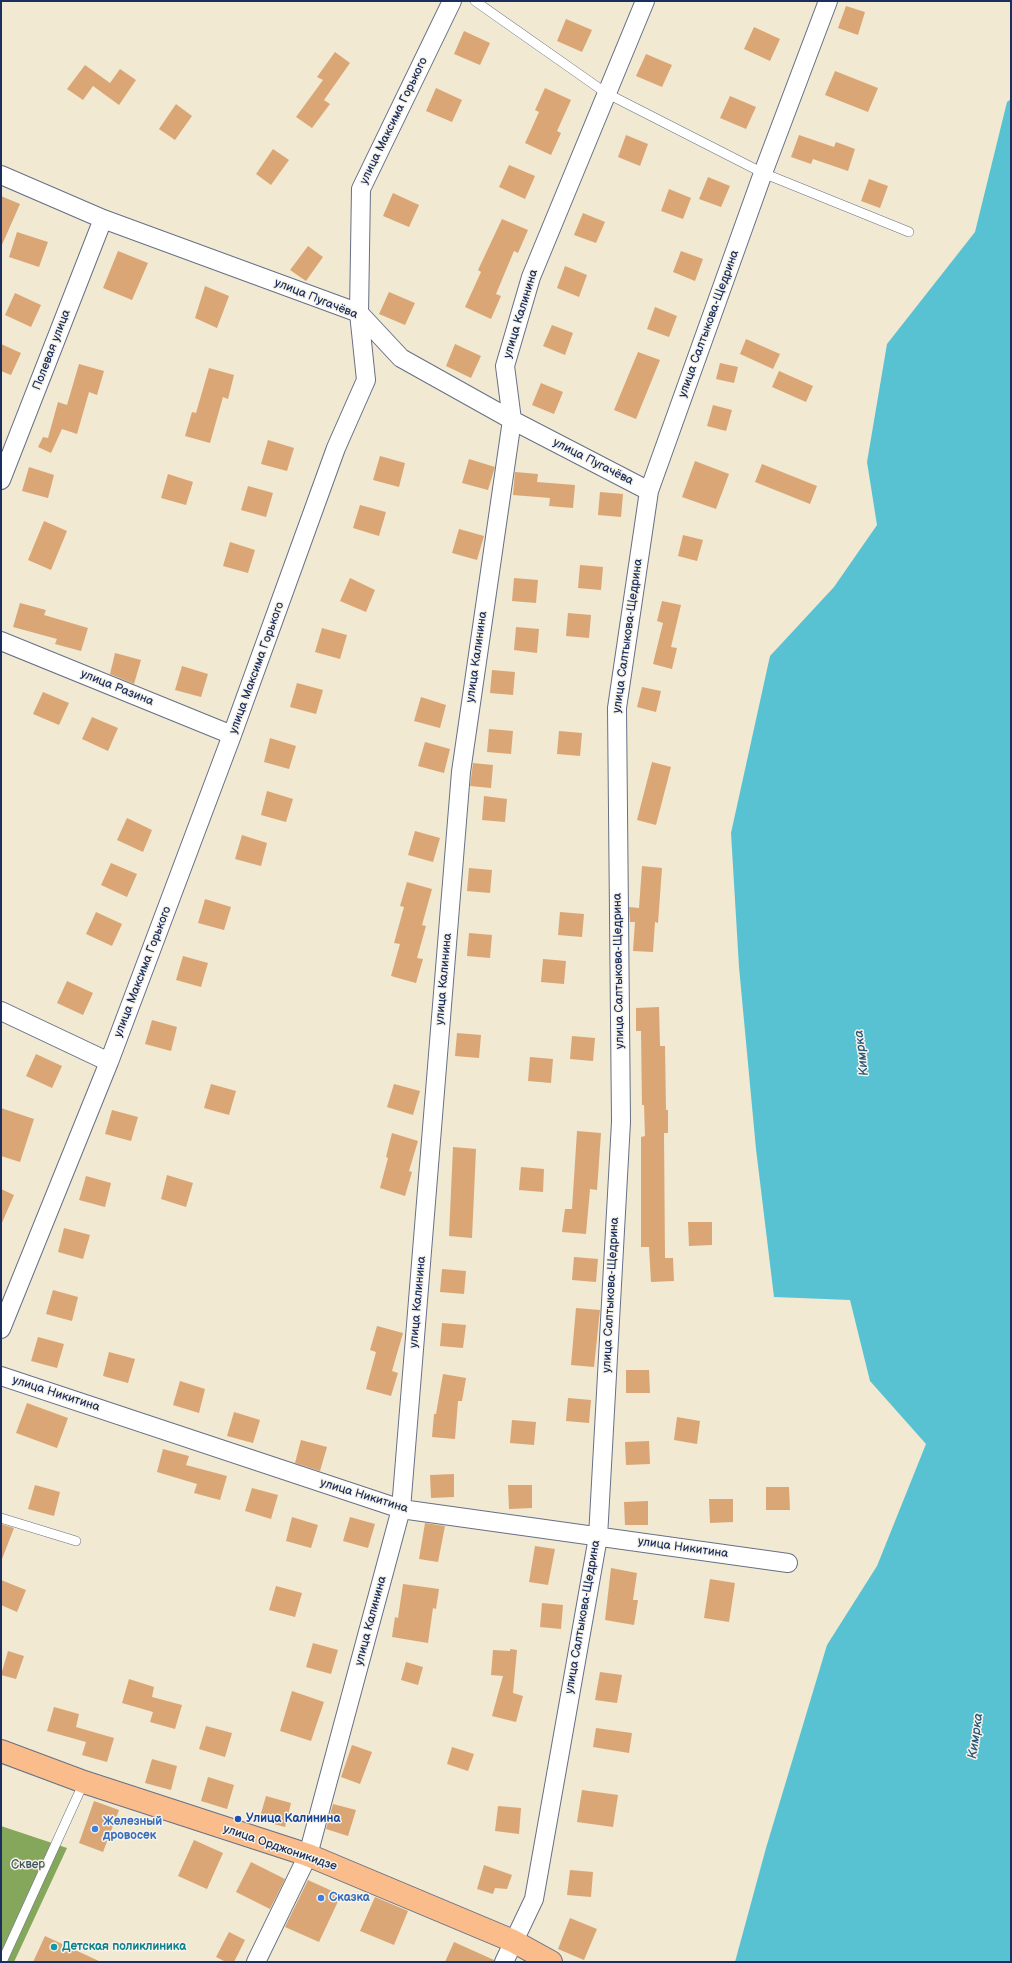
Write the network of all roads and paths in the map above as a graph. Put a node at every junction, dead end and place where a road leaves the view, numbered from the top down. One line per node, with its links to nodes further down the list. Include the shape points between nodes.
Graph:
1 (452, 1): 10 (street, улица Максима Горького, via 361,189)
2 (475, 1): 5 (lane)
3 (645, 1): 5 (street, улица Калинина)
4 (828, 1): 6 (street, улица Салтыкова-Щедрина)
5 (606, 93): 6 (lane); 11 (street, улица Калинина, via 531,277 505,366)
6 (763, 173): 9 (lane); 13 (street, улица Салтыкова-Щедрина)
7 (1, 175): 8 (street, улица Пугачёва)
8 (103, 219): 10 (street, улица Пугачёва); 12 (street, Полевая улица)
9 (909, 232)
10 (359, 313): 11 (street, улица Пугачёва, via 401,358); 15 (street, улица Максима Горького, via 366,380 336,448)
11 (512, 420): 13 (street, улица Пугачёва); 20 (street, улица Калинина, via 461,772)
12 (1, 480)
13 (649, 491): 22 (street, улица Салтыкова-Щедрина, via 617,708 621,1122)
14 (1, 641): 15 (street, улица Разина)
15 (232, 736): 17 (street, улица Максима Горького)
16 (1, 1011): 17 (street)
17 (109, 1062): 18 (street, улица Максима Горького)
18 (1, 1330)
19 (1, 1376): 20 (street, улица Никитина)
20 (401, 1509): 22 (street, улица Никитина); 27 (street, улица Калинина)
21 (1, 1518): 23 (lane)
22 (598, 1537): 24 (street, улица Никитина); 28 (street, улица Салтыкова-Щедрина, via 534,1899)
23 (76, 1541)
24 (788, 1563)
25 (1, 1752): 26 (main road, улица Орджоникидзе)
26 (84, 1782): 27 (main road, улица Орджоникидзе); 29 (lane)
27 (308, 1855): 28 (main road, улица Орджоникидзе); 30 (street, улица Калинина)
28 (513, 1941): 31 (street, улица Салтыкова-Щедрина); 32 (main road, улица Орджоникидзе)
29 (2, 1962)
30 (256, 1962)
31 (504, 1962)
32 (551, 1962)

